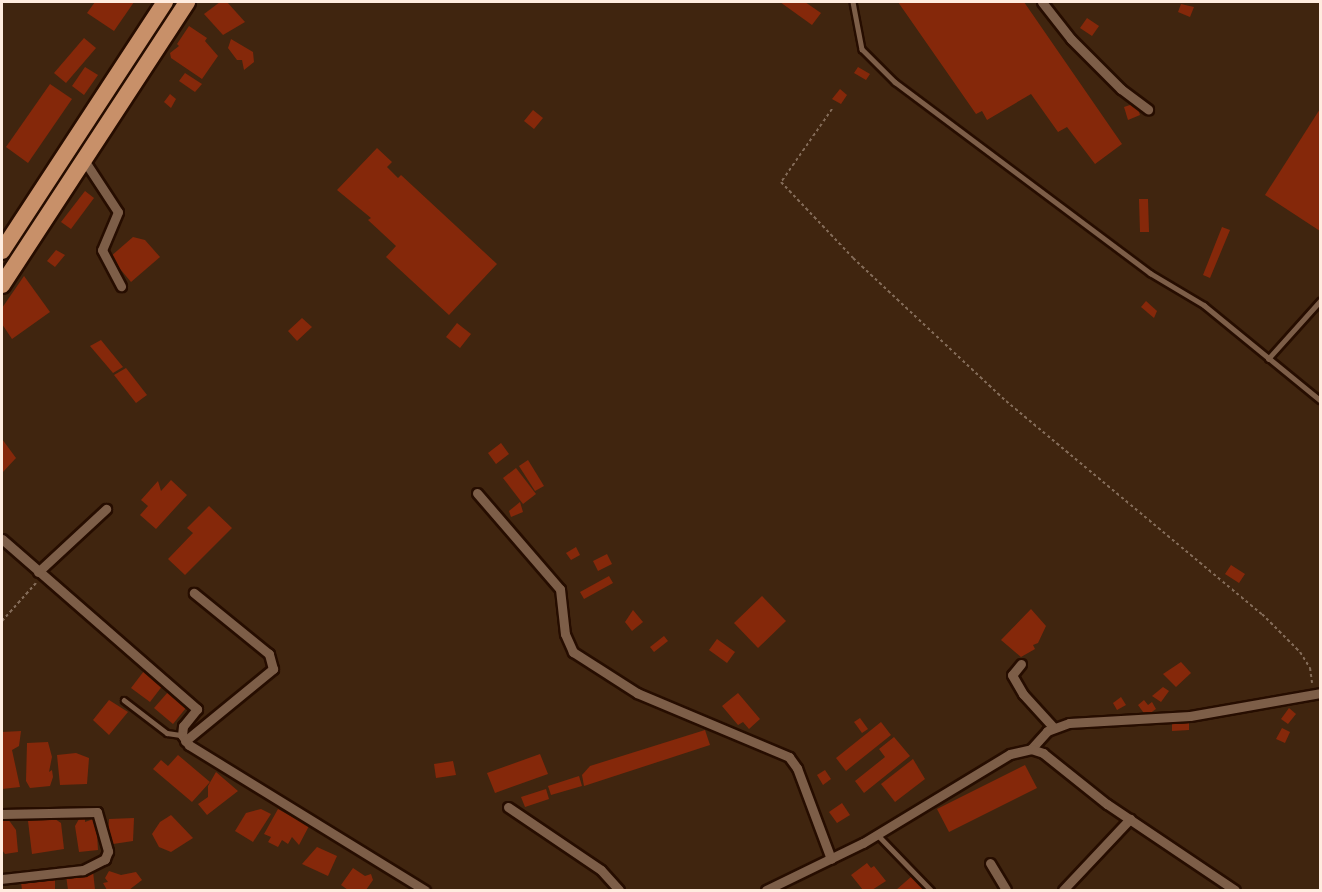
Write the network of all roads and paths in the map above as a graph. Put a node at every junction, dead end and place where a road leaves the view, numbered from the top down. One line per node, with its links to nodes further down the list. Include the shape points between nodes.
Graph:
1 (165, 2): 8 (highway)
2 (187, 2): 7 (highway)
3 (853, 2): 12 (lane, via 862,50 895,82 1150,273 1204,305)
4 (1045, 2): 6 (street, via 1071,39 1121,89)
5 (832, 109): 21 (path, via 781,182 853,258 1006,401 1263,614 1310,668)
6 (1148, 109)
7 (84, 160): 9 (highway); 10 (street, via 118,212 102,250)
8 (2, 251)
9 (2, 285)
10 (121, 286)
11 (1320, 301): 12 (lane)
12 (1268, 359): 13 (lane)
13 (1320, 400)
14 (477, 493): 30 (street, via 560,590 565,634 573,652 637,693 789,757 798,768)
15 (106, 509): 17 (street)
16 (2, 539): 17 (street)
17 (40, 574): 19 (path); 24 (street, via 197,709 183,726)
18 (194, 592): 24 (street, via 269,654 273,669)
19 (2, 621)
20 (1021, 664): 23 (street, via 1012,675)
21 (1317, 694): 23 (street, via 1206,714 1077,721)
22 (124, 700): 24 (lane, via 167,733)
23 (1053, 728): 25 (street)
24 (183, 738): 33 (street)
25 (1031, 749): 28 (street, via 1044,753); 29 (street, via 1002,759)
26 (508, 807): 34 (street, via 601,870)
27 (2, 814): 32 (street, via 97,812 108,851 105,859 83,870)
28 (1130, 819): 38 (street); 39 (street)
29 (877, 834): 30 (street); 36 (lane)
30 (831, 859): 35 (street)
31 (990, 863): 37 (street)
32 (2, 879)
33 (425, 891)
34 (619, 891)
35 (766, 891)
36 (931, 891)
37 (1006, 891)
38 (1063, 891)
39 (1235, 891)

